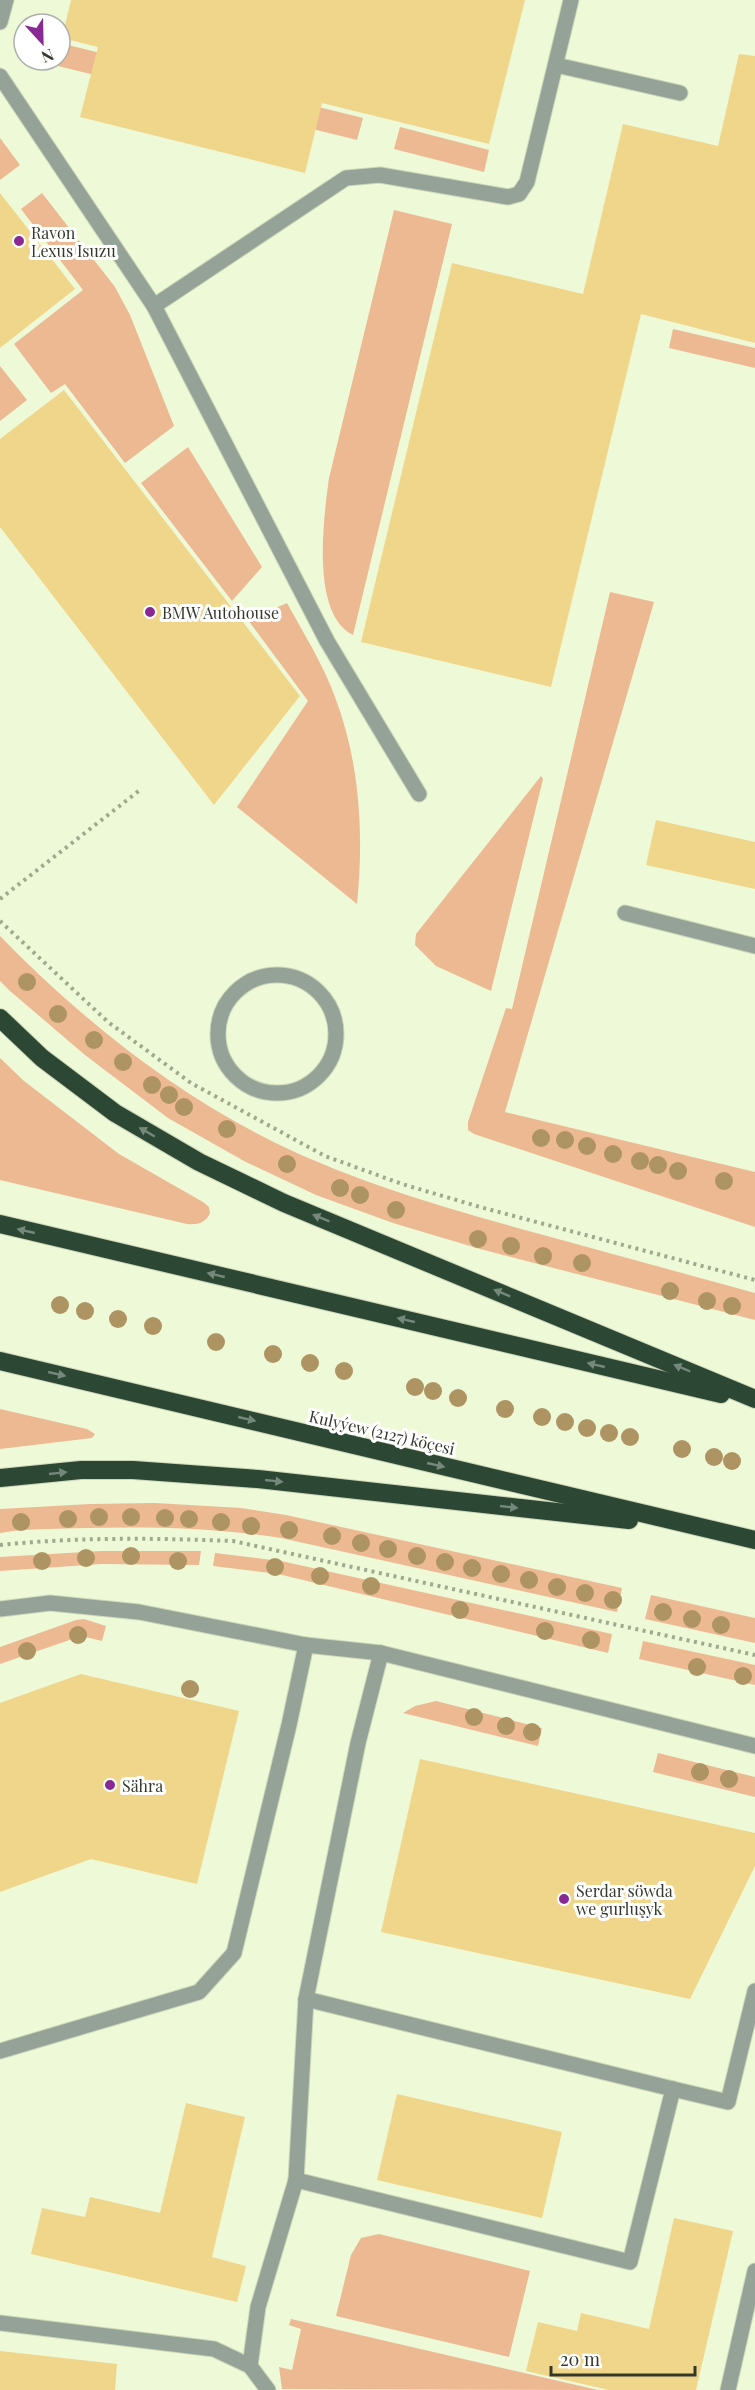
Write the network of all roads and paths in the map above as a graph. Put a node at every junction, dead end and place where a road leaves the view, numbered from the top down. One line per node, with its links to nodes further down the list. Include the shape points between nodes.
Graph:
1 (6, 0): 3 (lane)
2 (571, 0): 4 (lane)
3 (0, 22)
4 (556, 65): 6 (lane); 7 (lane, via 527,182 519,194 508,197 380,175 346,178)
5 (0, 76): 7 (lane)
6 (680, 93)
7 (154, 306): 9 (lane, via 327,642)
8 (140, 790): 10 (path)
9 (419, 794)
10 (0, 899)
11 (625, 913): 13 (lane)
12 (0, 921): 17 (path, via 108,1022 190,1083 325,1156 480,1207)
13 (755, 946)
14 (234, 993): 14 (lane, via 223,1007 217,1026 218,1045 235,1077 250,1088 287,1093 320,1075 331,1060 336,1042 332,1013 318,990 285,974 249,981)
15 (0, 1018): 19 (highway, one-way to 15, via 284,1203 199,1162 115,1113 42,1058)
16 (0, 1224): 19 (highway, one-way to 16)
17 (755, 1280)
18 (0, 1361): 21 (highway, Kulyýew (2127) köçesi, one-way to 21)
19 (755, 1400)
20 (0, 1478): 21 (highway, one-way to 21, via 81,1470 133,1470 269,1480)
21 (708, 1529): 22 (highway, Kulyýew (2127) köçesi)
22 (755, 1540)
23 (0, 1545): 27 (path, via 92,1539 233,1541)
24 (0, 1610): 25 (lane, via 50,1603 140,1612)
25 (306, 1645): 26 (lane); 31 (lane, via 234,1953 199,1992)
26 (381, 1653): 28 (lane); 30 (lane, via 358,1743)
27 (755, 1655)
28 (755, 1746)
29 (755, 1990): 32 (lane, via 728,2102)
30 (306, 1999): 32 (lane); 33 (lane)
31 (0, 2051)
32 (673, 2089): 33 (lane, via 630,2262)
33 (296, 2180): 36 (lane, via 258,2307)
34 (754, 2277): 38 (lane)
35 (0, 2323): 36 (lane, via 214,2349)
36 (250, 2366): 37 (lane)
37 (268, 2390)
38 (728, 2390)

